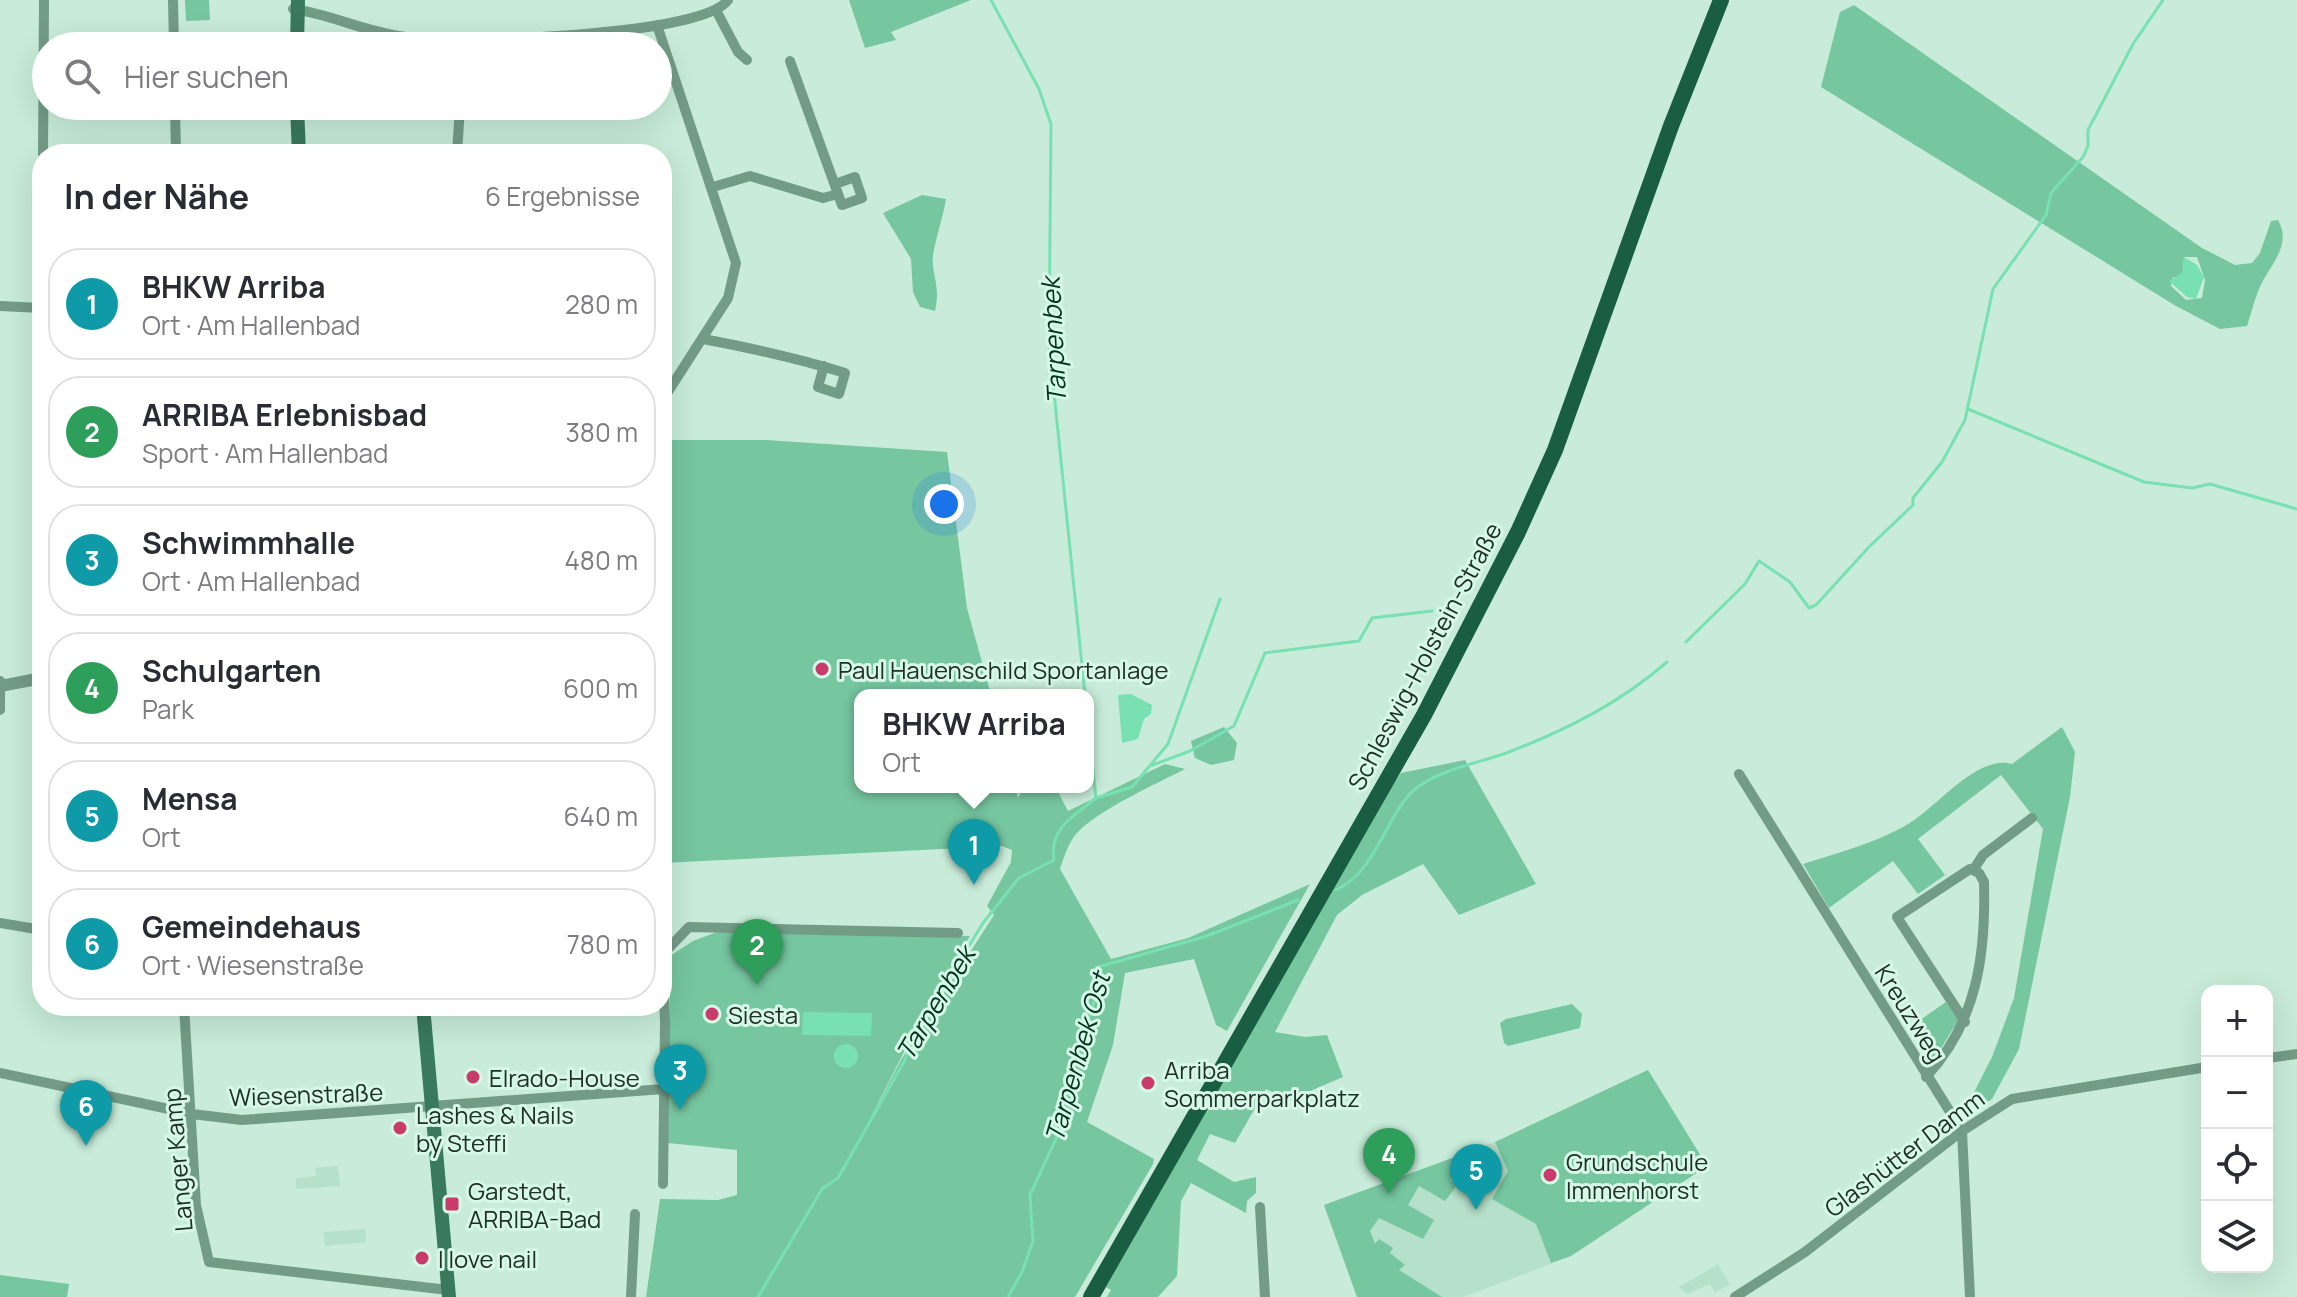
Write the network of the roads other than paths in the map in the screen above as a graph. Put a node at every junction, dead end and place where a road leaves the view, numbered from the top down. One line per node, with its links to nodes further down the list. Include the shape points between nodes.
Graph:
1 (44, 0): 8 (street)
2 (173, 0): 9 (street)
3 (728, 0): 6 (street)
4 (1721, 0): 59 (main road, Schleswig-Holstein-Straße, via 1691,69 1555,450 1506,556 1424,715)
5 (296, 6): 10 (main road); 11 (street)
6 (717, 12): 7 (street); 14 (street)
7 (657, 25): 12 (street); 13 (street)
8 (44, 32)
9 (174, 32)
10 (297, 32)
11 (386, 32)
12 (594, 32)
13 (659, 32)
14 (747, 60)
15 (790, 61): 25 (street, via 836,189 822,198 748,176)
16 (672, 68): 25 (street)
17 (43, 120): 21 (street)
18 (175, 120): 22 (street)
19 (298, 120): 23 (main road)
20 (459, 120): 24 (street)
21 (43, 144)
22 (176, 144)
23 (299, 144)
24 (458, 144)
25 (713, 187): 28 (street, via 736,272 730,295)
26 (0, 306): 27 (street)
27 (32, 308)
28 (703, 339): 29 (street); 30 (street)
29 (824, 366)
30 (672, 386)
31 (32, 679): 32 (street)
32 (1, 684): 33 (street)
33 (0, 710)
34 (1739, 774): 49 (street, Kreuzweg)
35 (2032, 818): 36 (street, via 1983,855)
36 (1974, 869): 44 (street, via 1984,882 1983,960); 44 (street, via 1897,917)
37 (0, 923): 38 (street)
38 (32, 928)
39 (958, 933): 40 (street, via 689,927)
40 (672, 944)
41 (185, 1016): 52 (street, Langer Kamp)
42 (424, 1016): 51 (main road)
43 (663, 1016): 50 (street)
44 (1965, 1022): 49 (street)
45 (2297, 1054): 46 (street)
46 (2273, 1057)
47 (2201, 1068): 53 (street, Glashütter Damm, via 2031,1093)
48 (0, 1073): 52 (street, Wiesenstraße)
49 (1926, 1077): 53 (street, Kreuzweg)
50 (664, 1089): 51 (street, Wiesenstraße); 54 (street)
51 (430, 1107): 52 (street, Wiesenstraße, via 280,1119); 57 (main road)
52 (192, 1114): 57 (street, Langer Kamp, via 196,1205 209,1262)
53 (1962, 1131): 61 (street, Glashütter Damm, via 1811,1248); 62 (street)
54 (663, 1184)
55 (1260, 1207): 60 (street)
56 (635, 1214): 58 (street)
57 (449, 1293)
58 (631, 1297)
59 (1091, 1297)
60 (1265, 1297)
61 (1735, 1297)
62 (1970, 1297)

